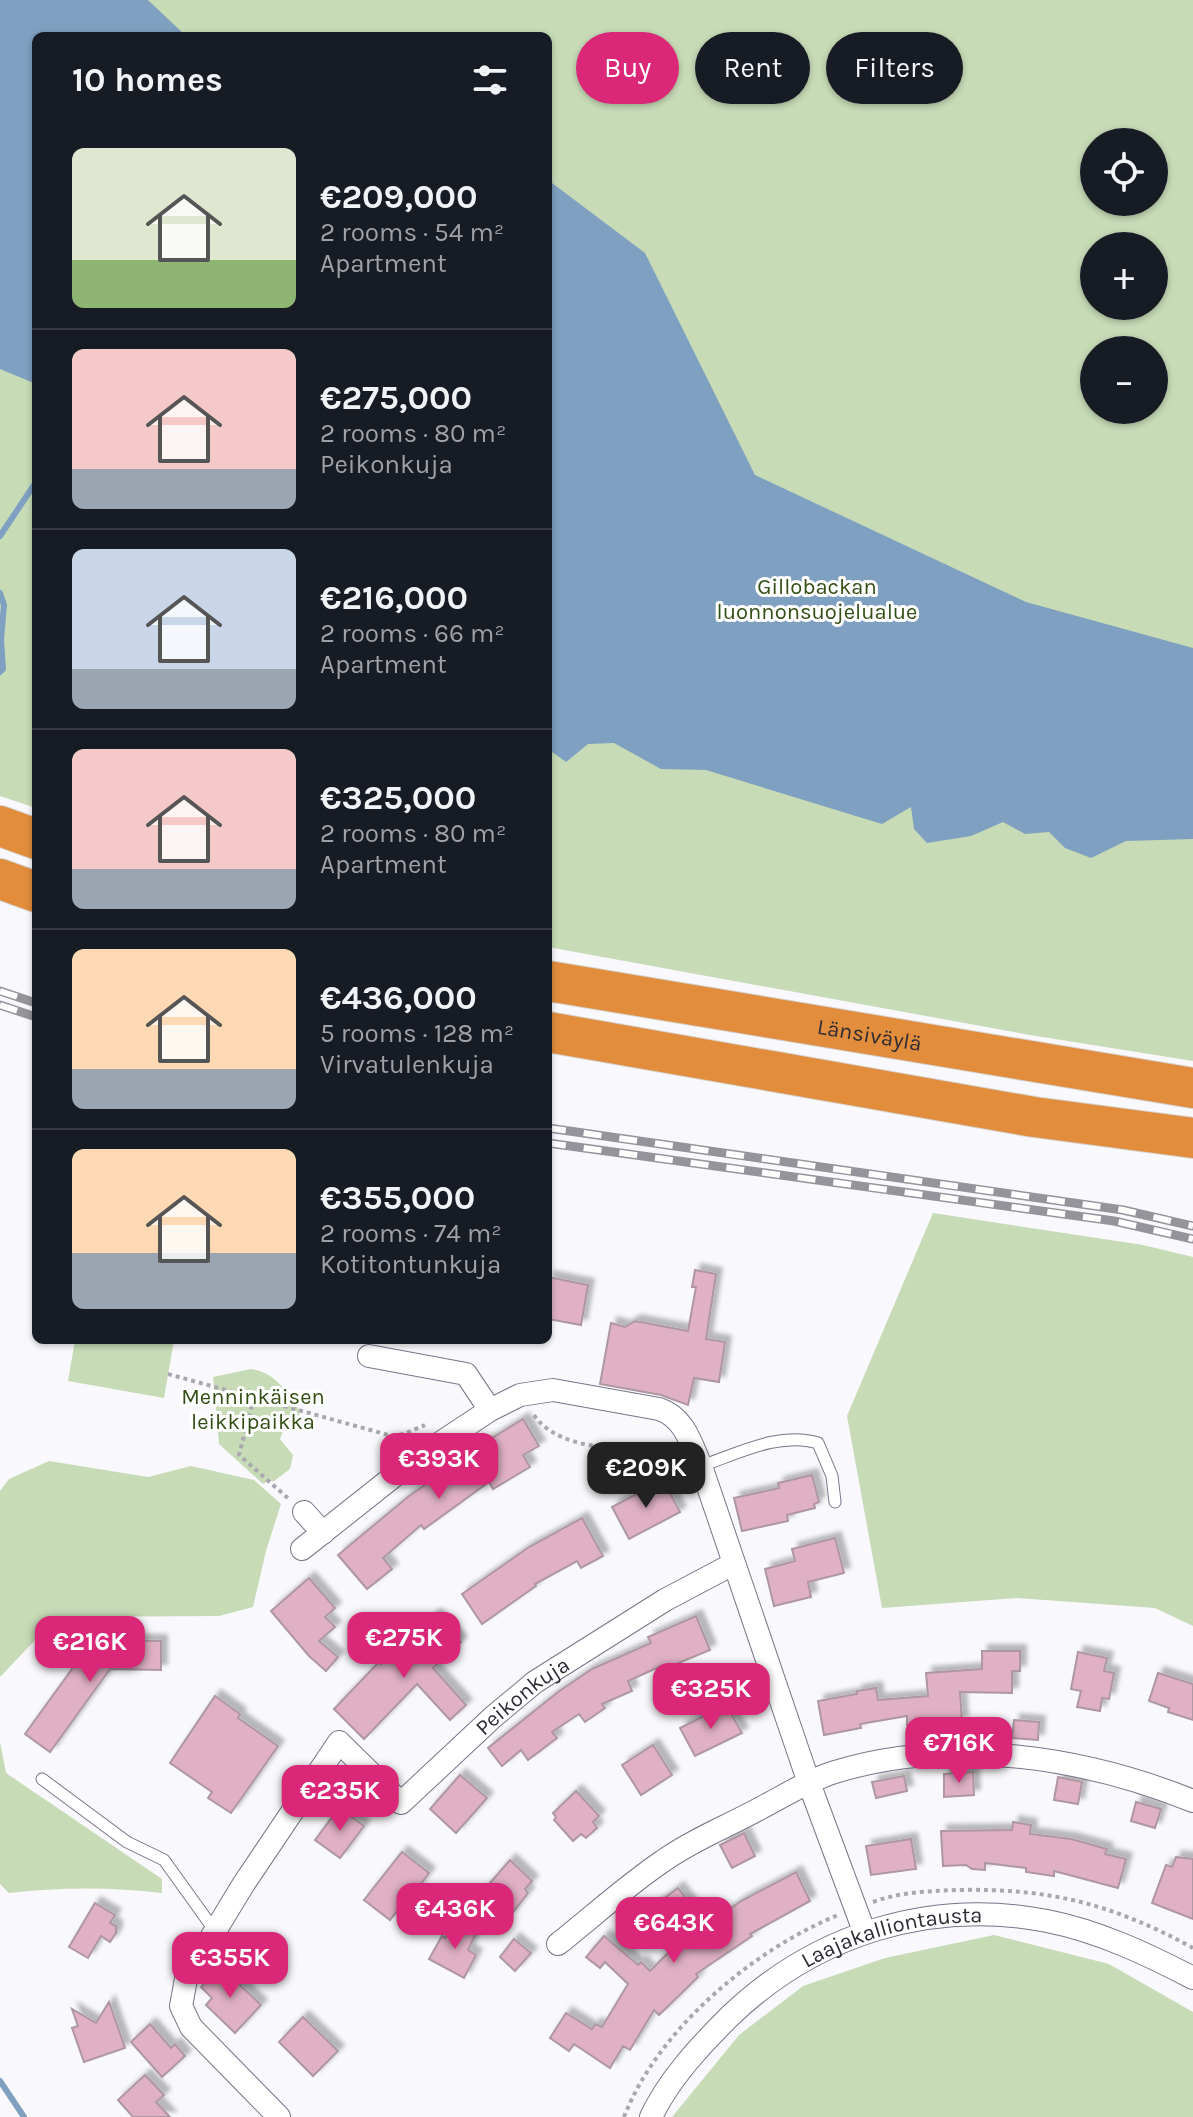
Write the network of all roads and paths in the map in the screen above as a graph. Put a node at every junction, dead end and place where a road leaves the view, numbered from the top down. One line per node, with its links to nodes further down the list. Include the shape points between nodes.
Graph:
1 (0, 826): 2 (highway)
2 (32, 838)
3 (0, 879): 4 (highway)
4 (32, 891)
5 (552, 982): 7 (highway, Länsiväylä)
6 (552, 1033): 8 (highway, via 1034,1117)
7 (1193, 1088)
8 (1193, 1138)
9 (369, 1356): 13 (street, via 466,1374)
10 (168, 1374): 12 (path)
11 (520, 1395): 13 (street); 15 (path, via 545,1429 556,1435 623,1449 667,1449); 15 (street, via 553,1390 668,1412 689,1438)
12 (254, 1397): 14 (path, via 392,1436); 17 (path, via 239,1455)
13 (490, 1410): 18 (street, via 413,1461)
14 (431, 1422)
15 (690, 1462): 16 (lane, via 803,1438 818,1443 826,1458); 20 (street)
16 (835, 1502)
17 (304, 1512): 18 (street)
18 (323, 1533): 19 (street)
19 (302, 1549)
20 (733, 1564): 22 (street); 24 (street, Peikonkuja, via 535,1682 401,1803 339,1742)
21 (42, 1779): 24 (lane, via 127,1842 164,1860)
22 (809, 1783): 23 (street, via 862,1764 981,1754 1148,1783); 25 (street); 26 (street, via 664,1860)
23 (1193, 1801)
24 (215, 1931): 28 (street, via 186,1979 181,2006 191,2027)
25 (864, 1931): 27 (street, Laajakalliontausta, via 941,1918 1013,1916 1111,1940); 29 (street, Laajakalliontausta, via 776,1976 747,2000 705,2040)
26 (558, 1944)
27 (1193, 1978)
28 (279, 2117)
29 (651, 2117)

